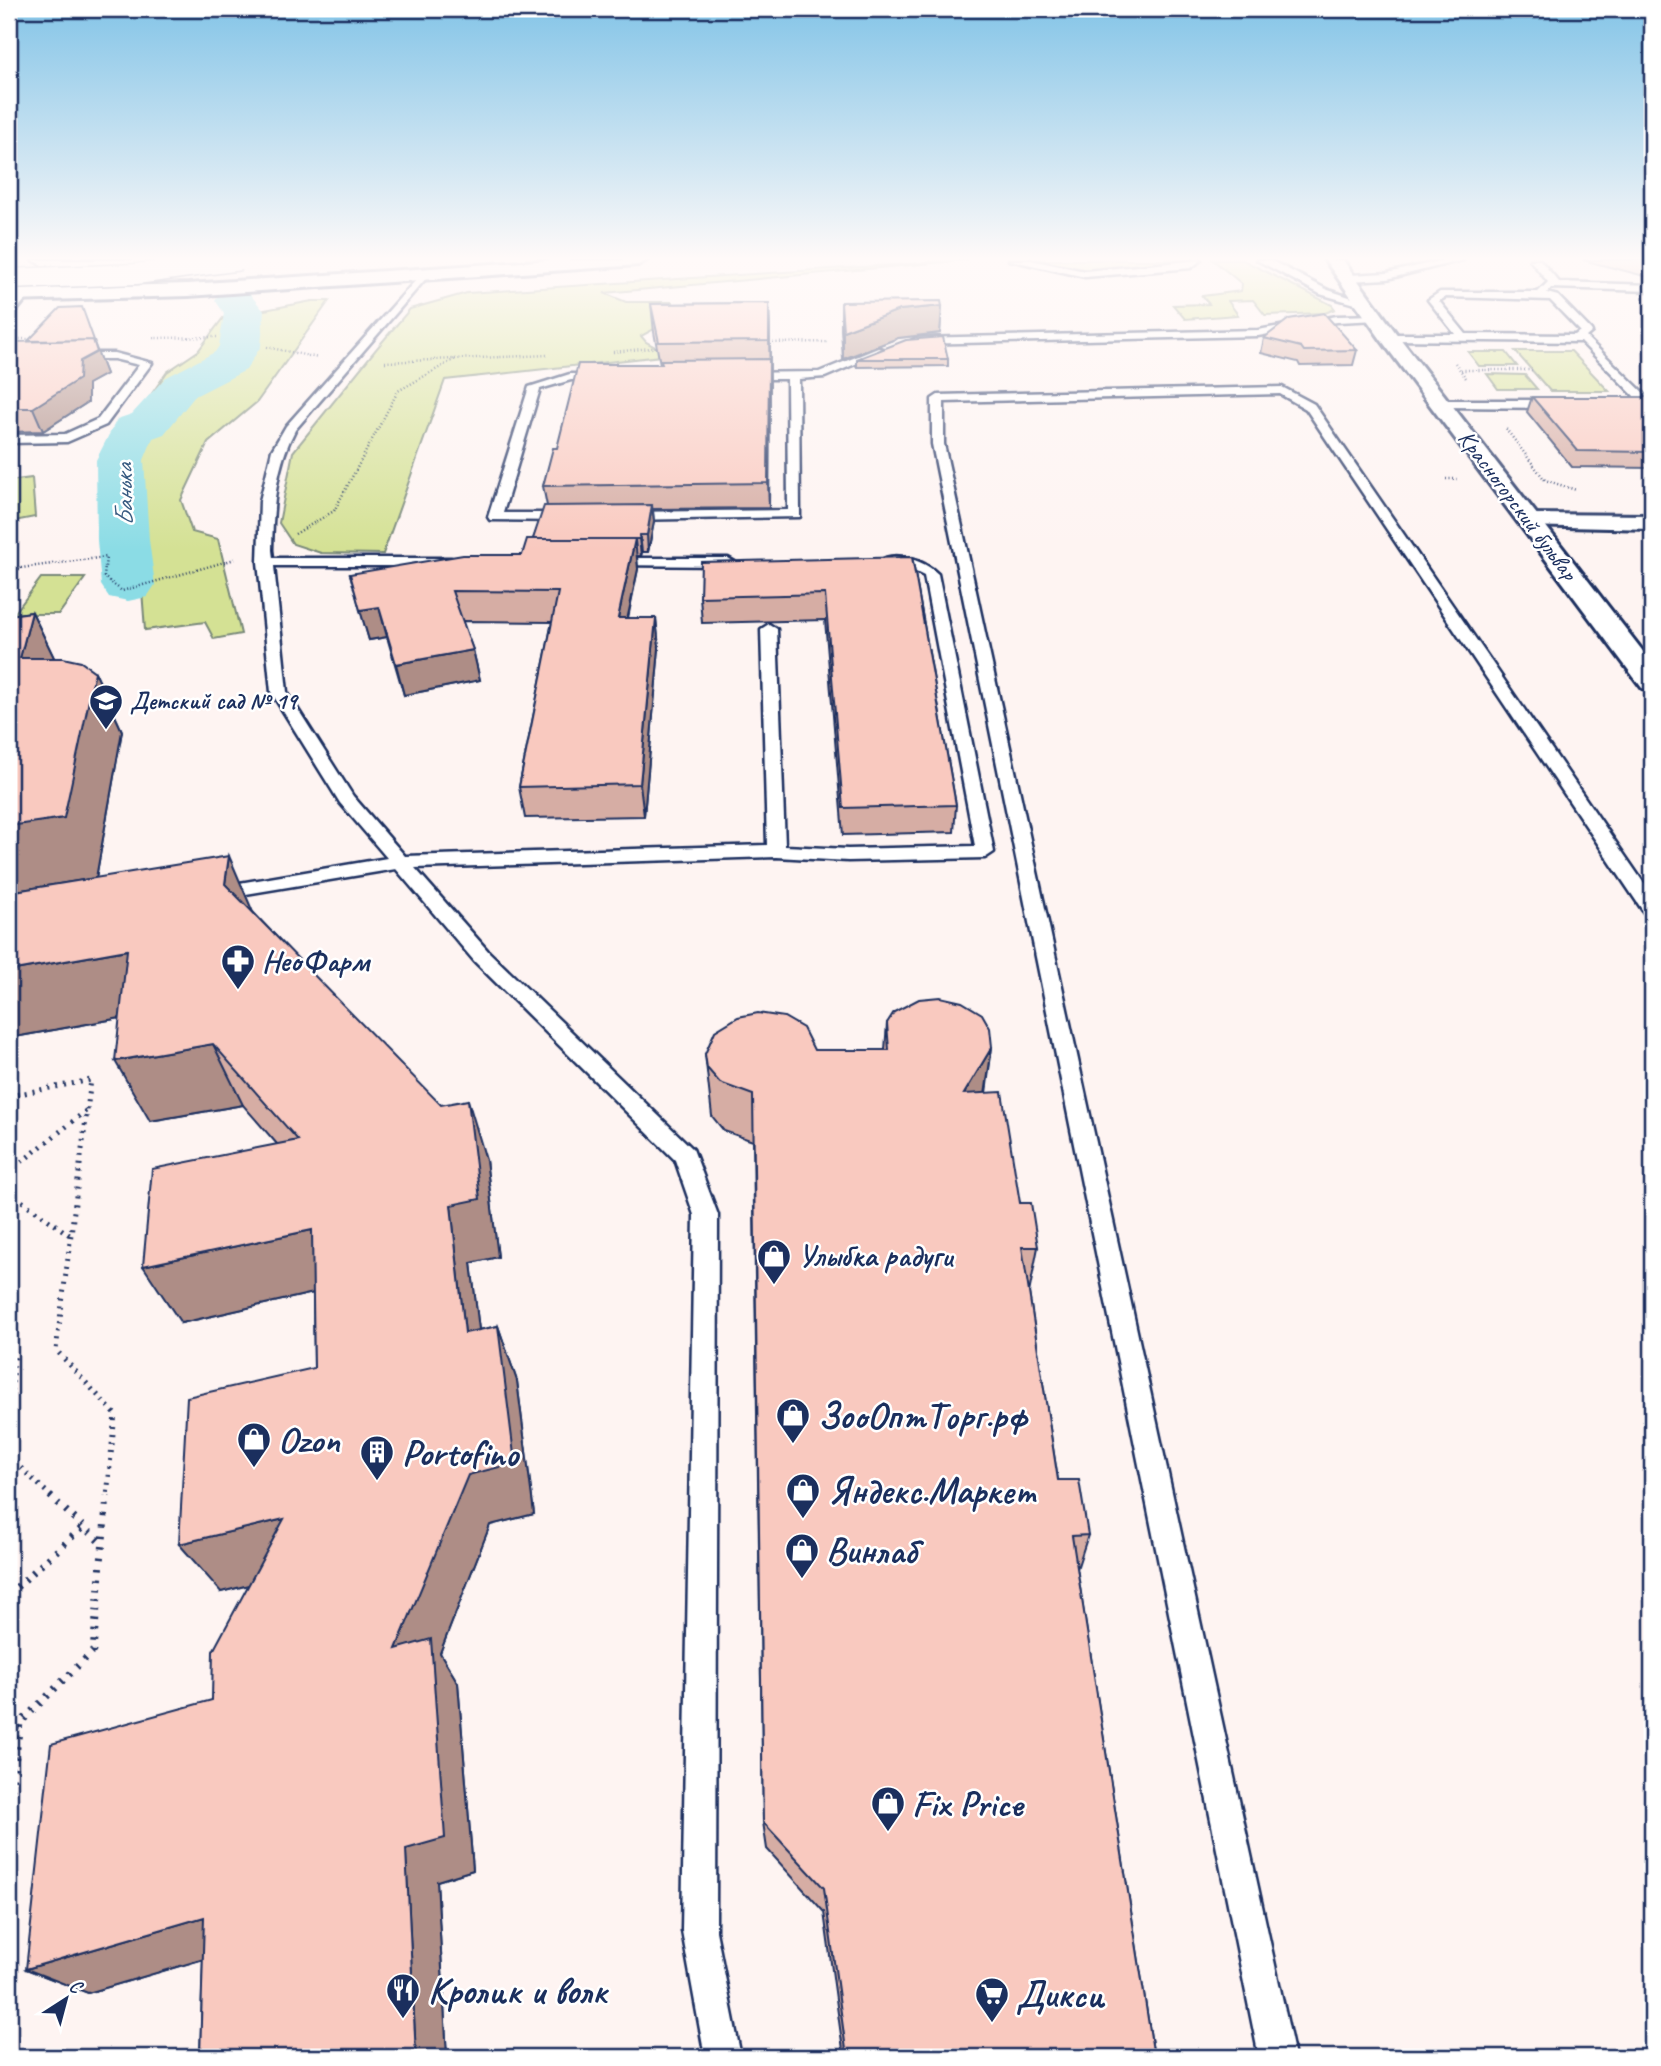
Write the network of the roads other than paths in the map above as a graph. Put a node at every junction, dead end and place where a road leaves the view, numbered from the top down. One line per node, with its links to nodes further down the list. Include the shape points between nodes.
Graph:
1 (88, 356): 7 (lane)
2 (116, 356): 17 (lane, via 146,363 102,422 67,438)
3 (352, 356): 22 (lane, via 290,429 278,450 267,501)
4 (867, 356): 8 (lane, via 821,375)
5 (1405, 356): 13 (main road, Красногорский бульвар)
6 (1602, 356): 11 (lane)
7 (51, 357)
8 (793, 375): 9 (lane); 18 (lane, via 795,514)
9 (723, 376)
10 (612, 377): 19 (lane, via 570,377 535,387 495,517)
11 (1635, 390): 12 (lane); 16 (lane)
12 (1652, 390)
13 (1441, 404): 14 (lane); 20 (main road, Красногорский бульвар)
14 (1567, 404)
15 (1617, 404): 16 (lane)
16 (1649, 406)
17 (9, 439)
18 (604, 516)
19 (577, 517)
20 (1531, 521): 21 (main road); 28 (main road, Красногорский бульвар)
21 (1652, 522)
22 (265, 556): 23 (lane); 30 (lane, via 279,692 346,799)
23 (466, 562)
24 (590, 562): 25 (lane)
25 (741, 562)
26 (865, 562): 29 (lane, via 907,562 931,574 985,852 848,855)
27 (769, 629): 29 (lane)
28 (1652, 682)
29 (776, 851): 30 (lane)
30 (400, 862): 31 (lane); 33 (lane, via 482,957 685,1155 706,1215 699,1931)
31 (199, 895)
32 (1652, 909): 34 (lane, via 1310,407 1282,390 938,399 940,457)
33 (723, 2057)
34 (1277, 2057)

